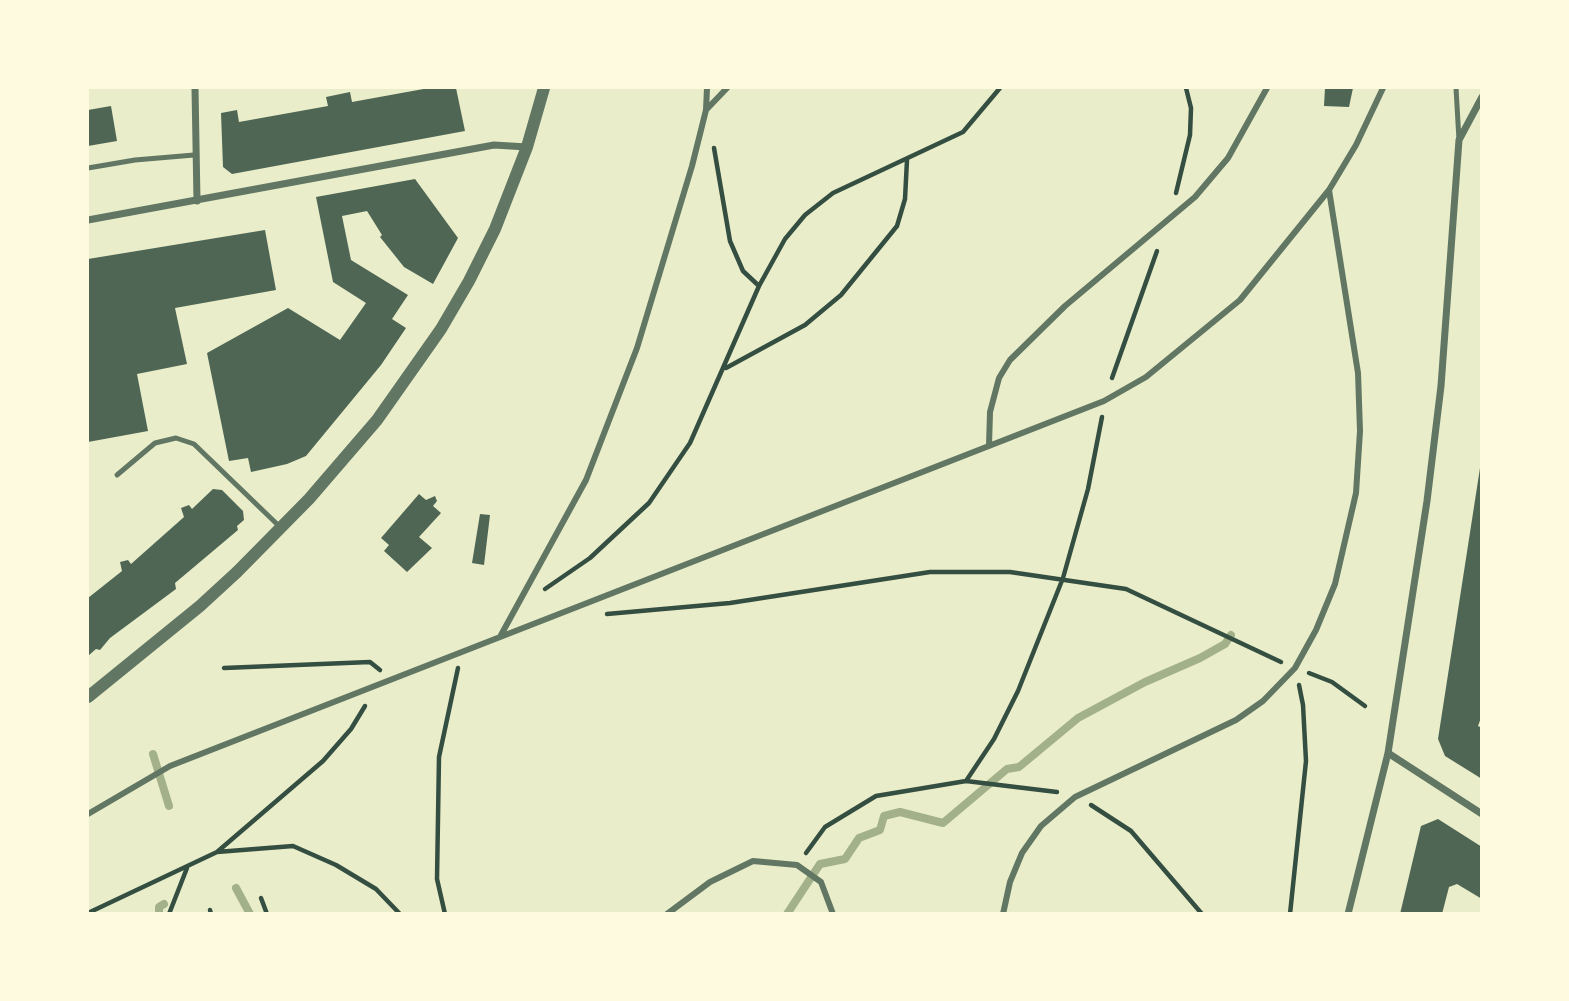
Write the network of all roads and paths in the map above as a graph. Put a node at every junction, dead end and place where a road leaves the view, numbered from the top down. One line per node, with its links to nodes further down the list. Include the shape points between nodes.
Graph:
1 (195, 88): 15 (street)
2 (544, 88): 14 (street)
3 (707, 88): 11 (street)
4 (727, 88): 11 (street)
5 (1000, 88): 16 (path, via 963,132)
6 (1186, 88): 21 (path, via 1191,135)
7 (1267, 88): 21 (street, via 1228,159)
8 (1383, 88): 18 (street)
9 (1456, 88): 12 (lane)
10 (1482, 97): 12 (street)
11 (706, 110): 29 (street, via 668,254 637,348 586,480)
12 (1459, 139): 39 (street, via 1441,386)
13 (713, 146): 22 (path, via 730,241 743,271)
14 (527, 147): 19 (street, via 494,145); 27 (street, via 495,229 441,330 377,420)
15 (194, 155): 17 (lane); 19 (street)
16 (907, 160): 22 (path, via 833,193 805,215 785,239); 23 (path, via 905,199 897,226 841,295 805,325)
17 (88, 168)
18 (1329, 190): 24 (street, via 1241,300 1146,377); 34 (street, via 1358,373 1356,493 1335,584 1317,630)
19 (197, 201): 20 (street)
20 (88, 220)
21 (1166, 224): 24 (path); 25 (street, via 1065,306 1010,360 989,412)
22 (759, 286): 23 (path)
23 (725, 369): 29 (path, via 690,443 649,503 590,558)
24 (1104, 401): 25 (street); 28 (path, via 1088,489)
25 (989, 446): 31 (street)
26 (117, 475): 27 (lane, via 155,443 176,438 194,444)
27 (282, 528): 37 (street, via 200,606)
28 (1063, 578): 30 (path, via 999,571 930,572 730,603); 34 (path, via 1126,589); 40 (path, via 1012,703)
29 (515, 609): 31 (street)
30 (600, 614)
31 (500, 635): 32 (street)
32 (462, 650): 35 (street); 52 (path, via 439,757 437,879)
33 (224, 668): 35 (path, via 370,662)
34 (1295, 668): 38 (path, via 1332,682); 41 (street, via 1263,701 1236,720); 57 (path, via 1303,705 1306,761)
35 (391, 680): 36 (street)
36 (377, 686): 42 (street, via 170,766); 44 (path, via 351,729 323,761)
37 (88, 697)
38 (1365, 706)
39 (1388, 753): 43 (street); 58 (street)
40 (966, 781): 41 (path); 46 (path, via 876,796 825,827)
41 (1075, 797): 55 (street, via 1041,826 1023,853); 56 (path, via 1131,831)
42 (88, 814)
43 (1482, 814)
44 (216, 852): 45 (path); 51 (path, via 293,846 376,889)
45 (190, 866): 48 (path); 49 (path)
46 (797, 866): 53 (street, via 753,861 710,882); 54 (street, via 821,882)
47 (261, 898): 50 (path)
48 (88, 913)
49 (169, 914)
50 (267, 914)
51 (400, 914)
52 (445, 914)
53 (667, 914)
54 (833, 914)
55 (1003, 914)
56 (1202, 914)
57 (1290, 914)
58 (1349, 914)

